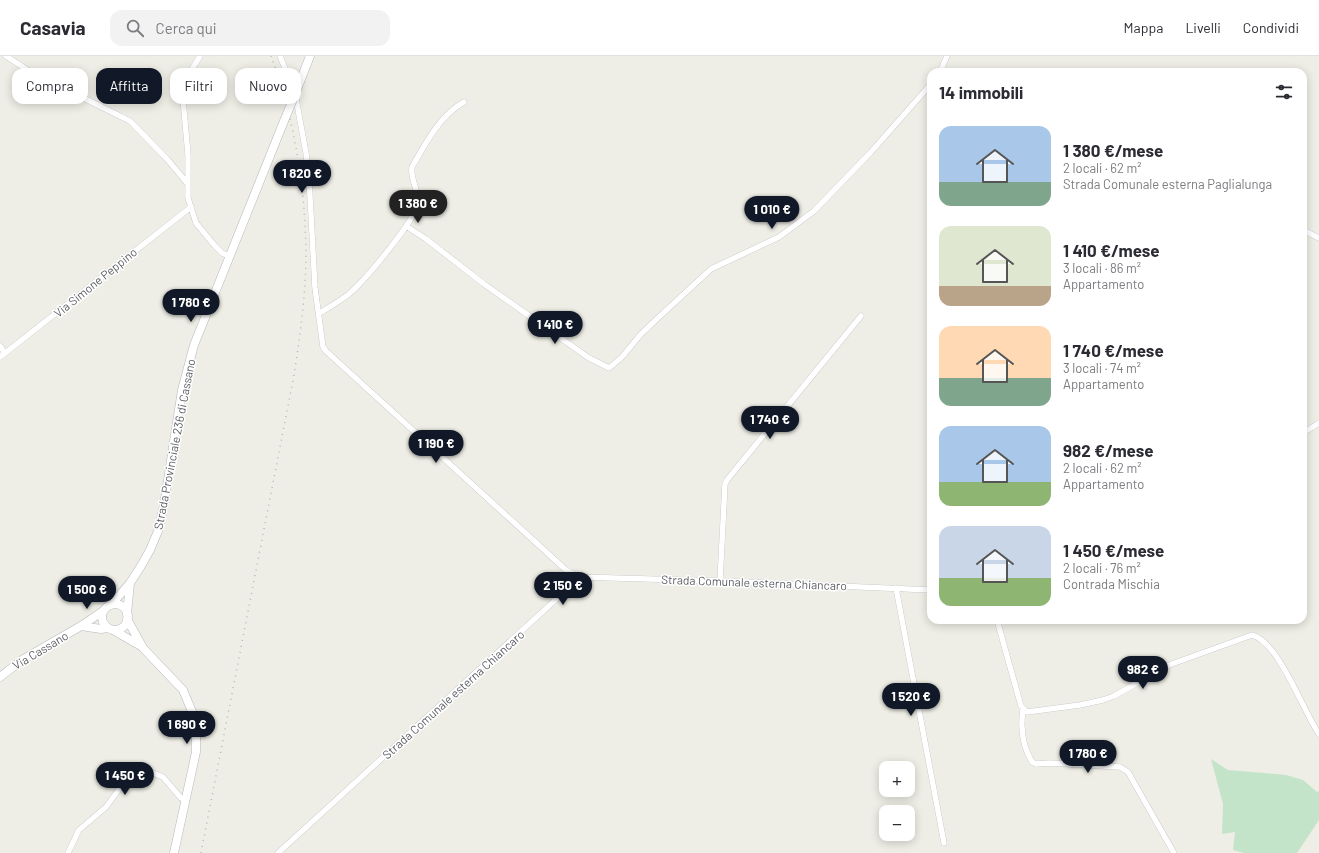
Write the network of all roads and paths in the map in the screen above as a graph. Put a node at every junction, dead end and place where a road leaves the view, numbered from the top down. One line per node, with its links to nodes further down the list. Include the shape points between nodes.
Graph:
1 (6, 56): 13 (street, via 130,121)
2 (200, 56): 13 (street, via 182,88)
3 (280, 56): 6 (street)
4 (310, 56): 8 (main road, Strada Provinciale 236 di Cassano)
5 (947, 56): 7 (street)
6 (284, 68)
7 (942, 68)
8 (301, 78)
9 (927, 89): 15 (street, via 862,162 814,211 779,236 711,269 658,317 610,368 589,358)
10 (464, 102): 15 (street, via 448,113 437,126 412,167 418,203)
11 (291, 104): 18 (main road, Strada Provinciale 236 di Cassano, bridge)
12 (296, 104): 19 (street, via 310,178 315,288)
13 (188, 184): 14 (street)
14 (190, 207): 18 (street, via 199,229 222,253); 22 (street, Via Simone Peppino)
15 (406, 226): 19 (street, via 354,289)
16 (1307, 232): 17 (street)
17 (1319, 238)
18 (229, 256): 27 (main road, Strada Provinciale 236 di Cassano, via 197,334 186,375 158,531)
19 (320, 313): 25 (street, via 322,341 326,351 566,570)
20 (861, 316): 26 (street, via 727,480)
21 (0, 346): 22 (street)
22 (3, 355)
23 (1319, 423): 24 (street)
24 (1307, 430)
25 (578, 577): 26 (street, Strada Comunale esterna Chiancaro); 44 (street, Strada Comunale esterna Chiancaro)
26 (720, 581): 28 (street, Strada Comunale esterna Chiancaro)
27 (130, 583): 30 (main road, Strada Provinciale 236 di Cassano); 32 (main road)
28 (896, 588): 29 (street, Strada Comunale esterna Chiancaro); 41 (street)
29 (927, 590)
30 (111, 605): 31 (main road); 32 (main road, via 123,607)
31 (103, 611): 34 (main road, Via Cassano); 35 (main road, via 102,619 105,626)
32 (127, 617): 35 (main road, via 121,629); 36 (main road)
33 (997, 624): 38 (street)
34 (81, 626): 35 (main road); 37 (main road, Via Cassano, via 22,660)
35 (110, 629): 36 (main road)
36 (143, 648): 40 (main road, via 183,690 192,709 196,752)
37 (0, 677)
38 (1023, 710): 39 (street, via 1032,712 1103,700 1169,665 1252,635 1277,657); 45 (street, via 1023,743 1032,762 1125,769)
39 (1319, 734)
40 (186, 799): 42 (street, via 181,798 163,777 136,766 106,806 79,830); 43 (main road)
41 (944, 843)
42 (68, 853)
43 (174, 853)
44 (278, 853)
45 (1174, 853)

